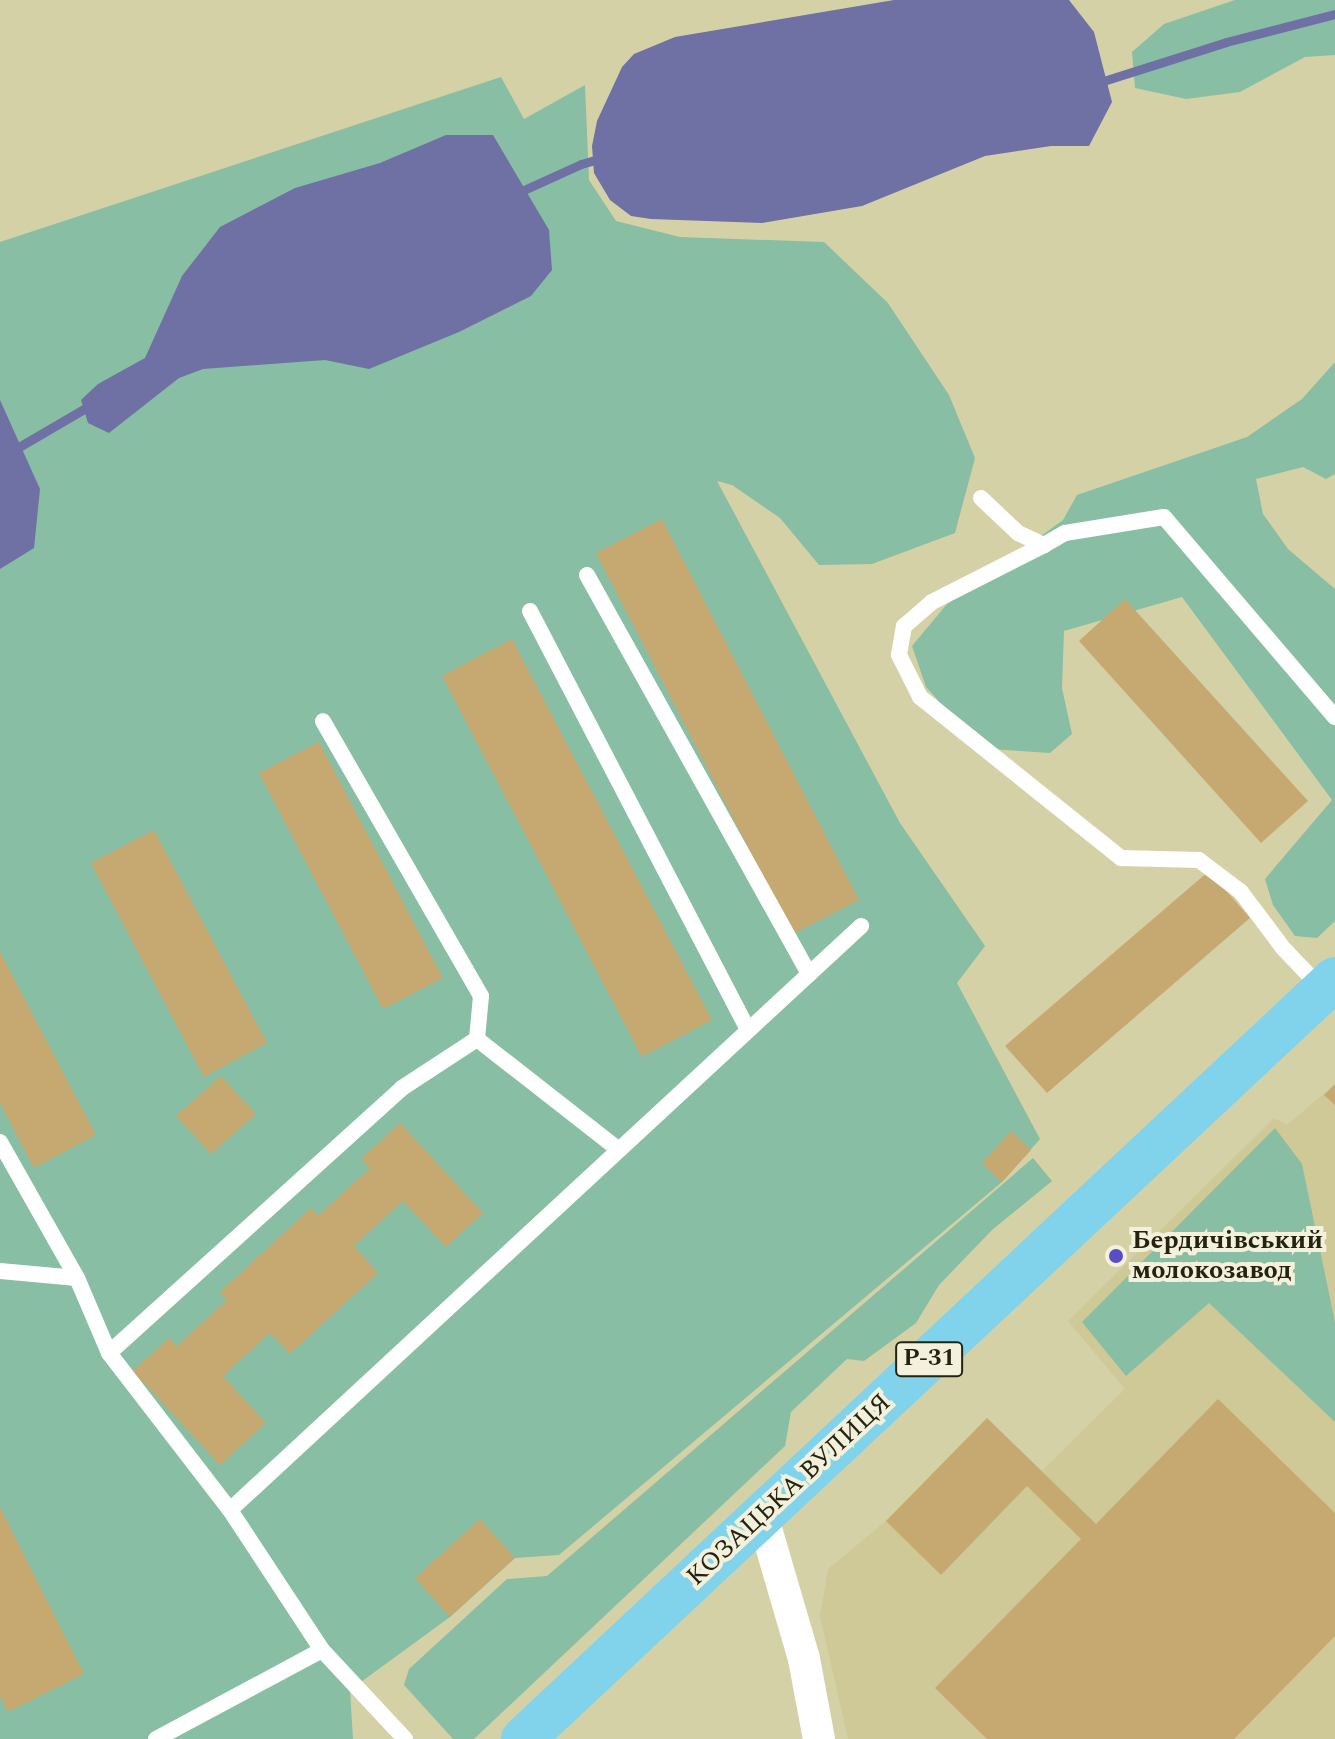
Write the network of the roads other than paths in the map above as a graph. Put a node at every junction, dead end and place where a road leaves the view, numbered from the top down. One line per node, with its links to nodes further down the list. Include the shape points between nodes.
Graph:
1 (981, 498): 2 (lane, via 1018,533)
2 (1044, 545): 5 (lane, via 1065,533 1164,517); 9 (lane, via 932,602 904,626 899,655 920,697 1121,858 1199,860 1241,892 1283,948)
3 (587, 575): 8 (lane)
4 (530, 611): 10 (lane)
5 (1335, 717)
6 (323, 721): 11 (lane, via 481,996)
7 (861, 926): 8 (lane)
8 (809, 974): 10 (lane)
9 (1329, 984): 18 (main road, КОЗАЦЬКА ВУЛИЦЯ / Р-31)
10 (748, 1030): 13 (lane)
11 (477, 1039): 13 (lane); 16 (lane, via 402,1088)
12 (0, 1142): 15 (lane)
13 (618, 1149): 17 (lane)
14 (0, 1271): 15 (lane)
15 (77, 1278): 16 (lane)
16 (109, 1353): 17 (lane)
17 (230, 1510): 19 (lane)
18 (762, 1515): 22 (main road, КОЗАЦЬКА ВУЛИЦЯ / Р-31); 23 (street, via 804,1659)
19 (322, 1650): 20 (lane); 21 (lane)
20 (156, 1739)
21 (405, 1739)
22 (523, 1739)
23 (819, 1739)

